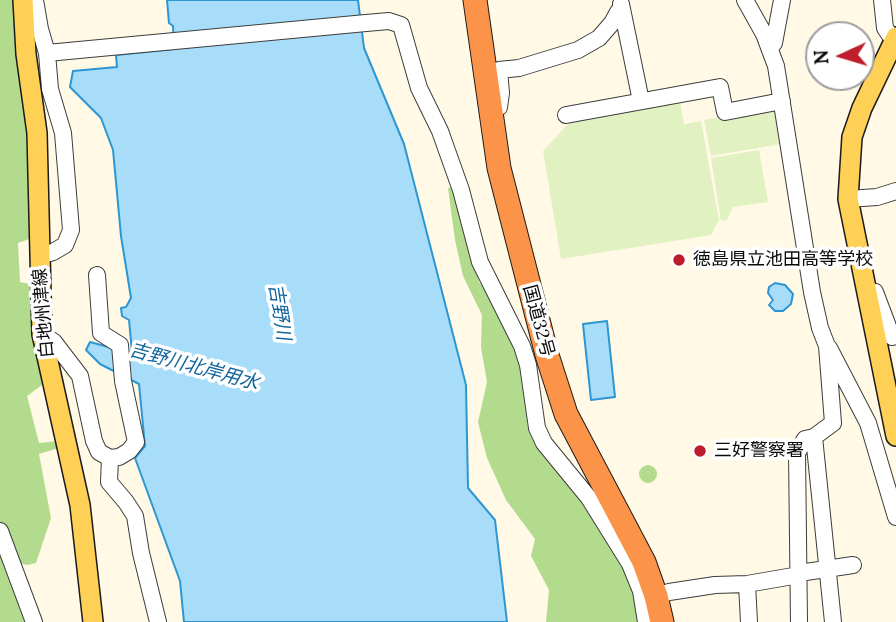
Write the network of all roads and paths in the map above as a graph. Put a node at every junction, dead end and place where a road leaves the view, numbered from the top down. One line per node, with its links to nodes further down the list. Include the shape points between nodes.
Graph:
1 (23, 0): 17 (main road, 白地州津線, via 37,133)
2 (35, 0): 10 (street)
3 (475, 0): 13 (highway, 国道32号)
4 (745, 0): 9 (street)
5 (782, 0): 9 (street)
6 (882, 0): 8 (street, via 885,28)
7 (621, 5): 11 (street); 13 (street, via 598,38 578,50 499,70 499,107)
8 (896, 37): 16 (main road, via 852,137)
9 (771, 48): 12 (street)
10 (47, 53): 17 (street, via 50,89 62,134 71,230 65,245); 37 (street, via 397,22 461,190 480,261 522,346 537,428 630,564)
11 (641, 101): 12 (street, via 720,87 725,112); 14 (street)
12 (782, 101): 22 (street, via 812,292)
13 (491, 109): 33 (highway, 国道32号, via 513,228 566,414 644,562)
14 (566, 115)
15 (896, 191): 16 (street)
16 (848, 199): 19 (main road)
17 (39, 256): 20 (main road, 白地州津線)
18 (97, 275): 26 (street, via 100,333 120,345 135,442 130,451)
19 (867, 291): 21 (street, via 876,292); 24 (main road)
20 (42, 334): 26 (street, via 54,342 80,376 96,448); 35 (main road, 白地州津線, via 80,505)
21 (894, 337): 23 (street)
22 (827, 346): 25 (street, via 833,423); 27 (street, via 868,423)
23 (896, 354)
24 (896, 436)
25 (814, 437): 30 (street); 31 (street, via 804,439 797,453)
26 (110, 458): 36 (street, via 109,482 135,516)
27 (896, 517)
28 (0, 531): 34 (street)
29 (853, 565): 30 (street)
30 (827, 569): 31 (street); 41 (street)
31 (799, 574): 32 (street); 40 (street)
32 (747, 584): 33 (street); 39 (street)
33 (656, 596): 38 (highway, 国道32号)
34 (34, 622)
35 (93, 622)
36 (158, 622)
37 (646, 622)
38 (662, 622)
39 (749, 622)
40 (799, 622)
41 (833, 622)

